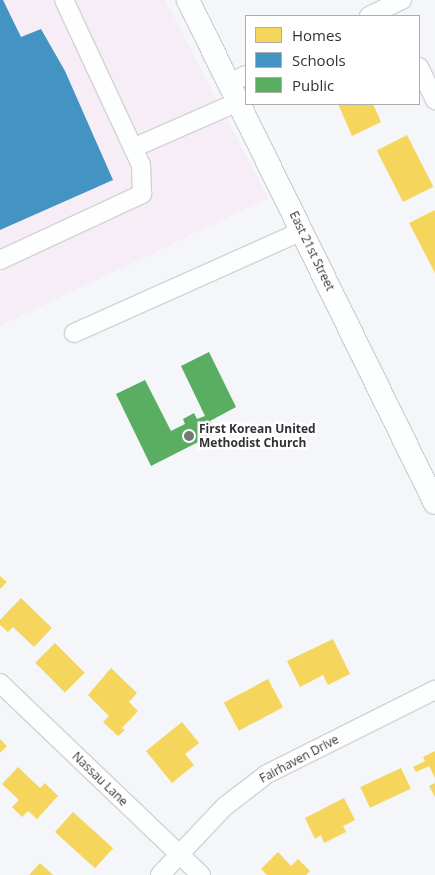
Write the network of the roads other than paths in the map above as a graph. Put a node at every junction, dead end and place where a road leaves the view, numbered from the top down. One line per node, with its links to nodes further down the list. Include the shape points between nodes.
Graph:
1 (64, 0): 10 (street)
2 (188, 0): 6 (main road, East 21st Street)
3 (395, 8): 4 (street)
4 (372, 15)
5 (420, 69): 7 (street)
6 (238, 87): 8 (main road, East 21st Street); 10 (street)
7 (435, 100)
8 (245, 103)
9 (246, 105): 11 (main road, East 21st Street)
10 (133, 148): 12 (street, via 141,165 142,194)
11 (302, 231): 13 (street); 14 (main road, East 21st Street)
12 (0, 260)
13 (74, 333)
14 (435, 503)
15 (0, 683): 17 (street, Nassau Lane)
16 (435, 690): 17 (street, Fairhaven Drive, via 270,772 224,808)
17 (179, 854): 18 (street, Fairhaven Drive); 19 (street, Nassau Lane)
18 (160, 875)
19 (201, 875)

